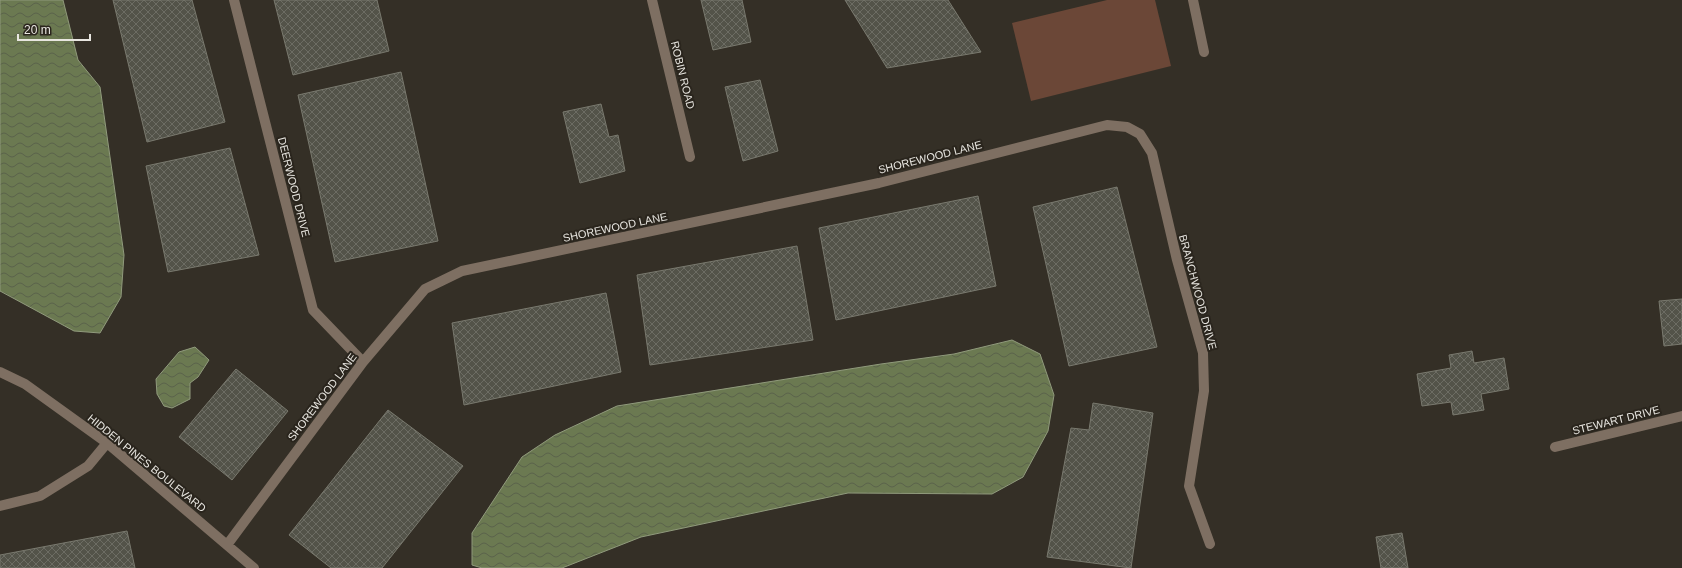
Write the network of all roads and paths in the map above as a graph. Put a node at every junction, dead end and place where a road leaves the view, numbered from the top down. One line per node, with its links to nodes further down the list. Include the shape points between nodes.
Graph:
1 (234, 0): 7 (street, DEERWOOD DRIVE, via 313,310)
2 (652, 0): 6 (street, ROBIN ROAD)
3 (1193, 0): 4 (street)
4 (1204, 52)
5 (1127, 127): 7 (street, SHOREWOOD LANE, via 1107,125 879,183 462,271 425,289); 13 (street, BRANCHWOOD DRIVE, via 1140,134 1152,153 1177,260 1203,353 1204,391 1189,486)
6 (690, 157)
7 (362, 362): 14 (street, SHOREWOOD LANE)
8 (0, 372): 10 (street, HIDDEN PINES BOULEVARD, via 25,384)
9 (1682, 416): 11 (street, STEWART DRIVE)
10 (107, 443): 12 (street, via 88,466 40,496); 14 (street, HIDDEN PINES BOULEVARD)
11 (1555, 447)
12 (0, 506)
13 (1210, 544)
14 (227, 545): 15 (street, HIDDEN PINES BOULEVARD)
15 (254, 568)

